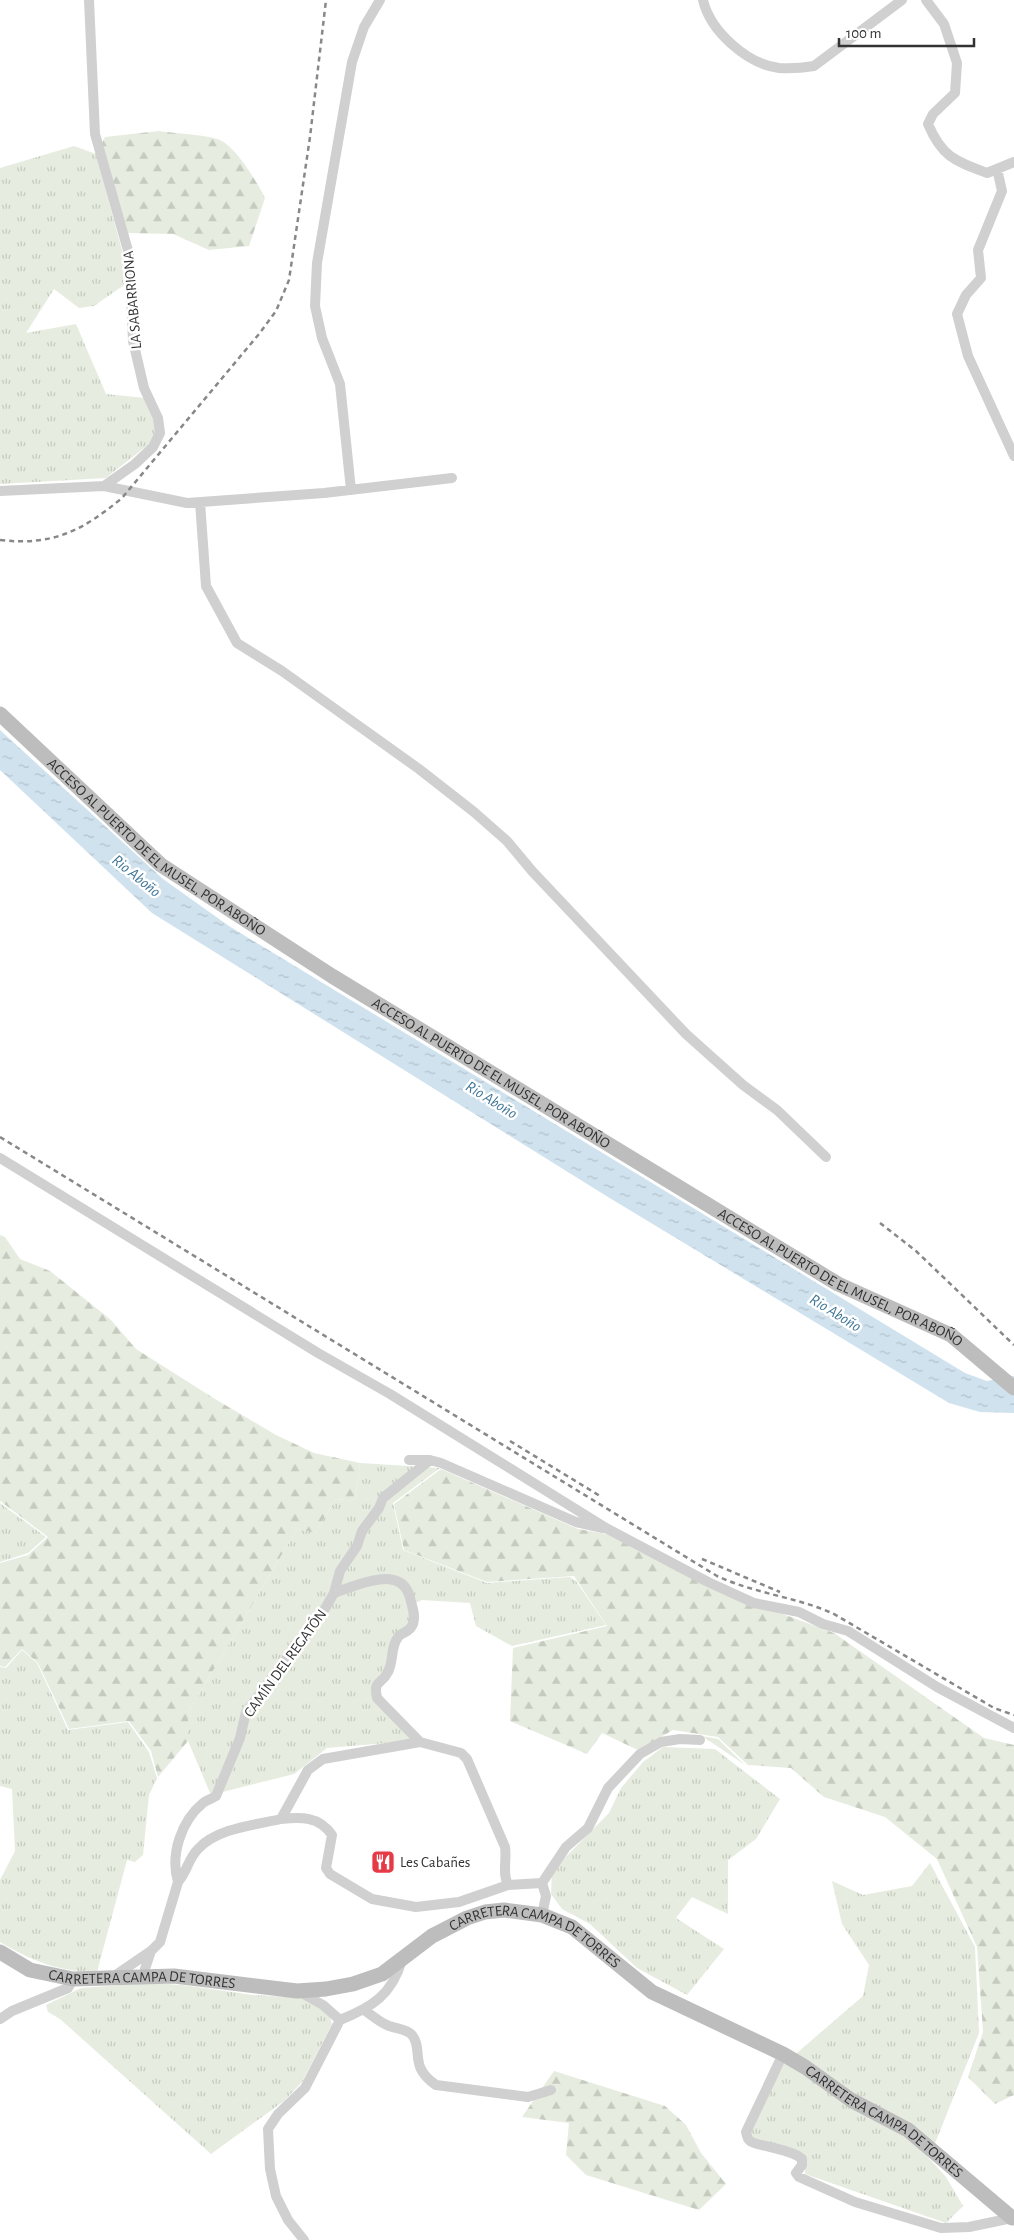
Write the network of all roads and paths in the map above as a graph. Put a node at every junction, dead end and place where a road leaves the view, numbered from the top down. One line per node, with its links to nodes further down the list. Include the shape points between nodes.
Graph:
1 (89, 0): 10 (street, LA SABARRIONA, via 95,134 129,254 133,340 144,388 158,418 160,433 153,447)
2 (380, 0): 11 (street, via 364,27 352,62 317,263 315,306 322,338 340,384)
3 (703, 0): 4 (street, via 705,12 728,41 765,64 797,68 814,66)
4 (902, 0)
5 (926, 0): 7 (street, via 944,24 957,62 954,93 933,114 928,124 937,145 950,158 987,173)
6 (1014, 162): 7 (street)
7 (998, 169): 8 (street, via 1002,191 978,250 981,278 966,295 957,314 968,356)
8 (1014, 456)
9 (452, 478): 11 (street)
10 (104, 486): 12 (street); 13 (street)
11 (352, 490): 13 (street)
12 (0, 491)
13 (200, 502): 15 (street, via 206,586 237,643 282,671 474,812 507,841 686,1034 742,1085 778,1110)
14 (0, 714): 17 (street, ACCESO AL PUERTO DE EL MUSEL, POR ABOÑO, via 161,865 332,976 838,1284 951,1334)
15 (826, 1157)
16 (0, 1158): 20 (street)
17 (1014, 1388)
18 (409, 1460): 19 (street)
19 (430, 1460): 20 (street, via 576,1522); 21 (street, CAMÍN DEL REGATÓN, via 383,1498 340,1571)
20 (606, 1528): 22 (street, via 754,1603 799,1612 848,1632)
21 (334, 1593): 24 (street, via 375,1579 389,1579 409,1591 413,1624 410,1631 400,1636 391,1656 388,1674 375,1688 377,1698); 26 (street, CAMÍN DEL REGATÓN, via 308,1634 246,1712 240,1738 216,1796 203,1803 182,1831 175,1873)
22 (1014, 1728)
23 (700, 1740): 27 (street, via 661,1742 640,1754 608,1788 588,1828 566,1847)
24 (420, 1742): 25 (street, via 323,1759 301,1780); 28 (street, via 461,1753 467,1759 505,1847 504,1878)
25 (281, 1819): 26 (street, via 228,1832 210,1840 194,1854); 28 (street, via 305,1817 328,1829 332,1835 326,1868 330,1874 372,1899 416,1907 436,1906 459,1902)
26 (178, 1882): 30 (street, via 160,1942)
27 (542, 1883): 28 (street); 29 (street, via 546,1896)
28 (508, 1884)
29 (542, 1915): 32 (street, CARRETERA CAMPA DE TORRES, via 504,1910 485,1912 432,1936); 40 (street, CARRETERA CAMPA DE TORRES, via 572,1927 652,1992)
30 (151, 1951): 33 (street); 34 (street)
31 (0, 1952): 35 (street, CARRETERA CAMPA DE TORRES, via 30,1970)
32 (403, 1959): 36 (street, CARRETERA CAMPA DE TORRES, via 382,1974 353,1984); 37 (street, via 392,1985)
33 (143, 1975): 34 (street, CARRETERA CAMPA DE TORRES); 36 (street, CARRETERA CAMPA DE TORRES, via 199,1978)
34 (113, 1977): 35 (street, CARRETERA CAMPA DE TORRES)
35 (73, 1980): 38 (street, via 68,1988 12,2011)
36 (297, 1991): 39 (street, via 323,2005)
37 (364, 2010): 39 (street); 41 (street, via 388,2026 411,2033 417,2062 426,2078 436,2085 528,2097)
38 (0, 2020)
39 (340, 2020): 43 (street, via 305,2088 278,2114 268,2129 270,2170 276,2196 288,2220)
40 (783, 2054): 42 (street, CARRETERA CAMPA DE TORRES, via 851,2100 908,2130); 42 (street, via 746,2132 753,2144 797,2154 802,2159 796,2173 799,2177 855,2202 942,2228)
41 (551, 2090)
42 (1013, 2219)
43 (304, 2240)

